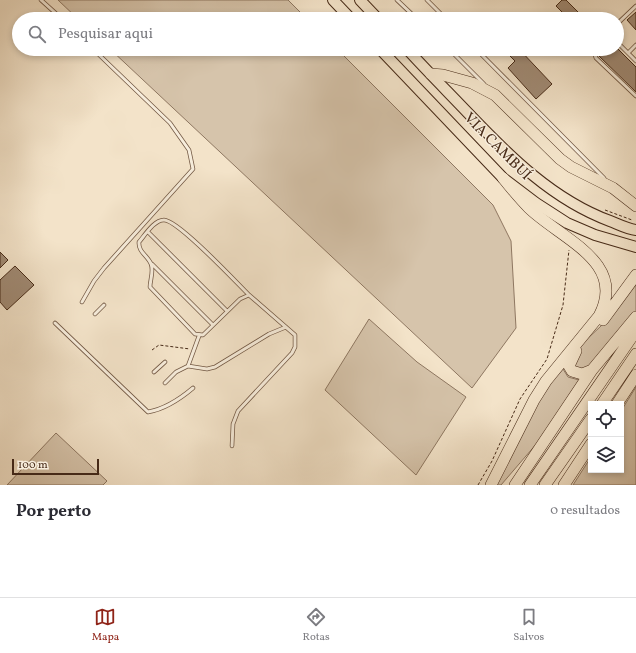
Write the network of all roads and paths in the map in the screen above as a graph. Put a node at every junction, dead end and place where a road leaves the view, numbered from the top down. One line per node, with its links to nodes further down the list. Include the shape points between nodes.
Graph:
1 (41, 0): 7 (lane)
2 (333, 0): 8 (main road)
3 (360, 0): 9 (main road)
4 (397, 0): 10 (lane)
5 (427, 0): 11 (lane)
6 (636, 6): 12 (lane)
7 (54, 12)
8 (344, 12)
9 (371, 12)
10 (410, 12)
11 (439, 12)
12 (624, 17)
13 (636, 45): 15 (lane)
14 (624, 49): 15 (lane)
15 (628, 53): 22 (lane)
16 (100, 56): 37 (lane, via 170,123 189,150 193,169 104,268)
17 (387, 56): 26 (main road, VIA CAMBUÍ)
18 (414, 56): 23 (main road, VIA CAMBUÍ)
19 (455, 56): 24 (lane)
20 (483, 56): 27 (lane)
21 (595, 56): 25 (lane)
22 (636, 61)
23 (431, 74): 24 (highway, via 472,83); 30 (main road, VIA CAMBUÍ, via 526,171 581,208)
24 (495, 95): 27 (highway, via 560,159)
25 (636, 96)
26 (503, 178): 32 (highway, via 529,208); 33 (main road, VIA CAMBUÍ, via 567,222 595,235)
27 (613, 188): 28 (highway)
28 (636, 206)
29 (601, 208): 30 (path)
30 (635, 227)
31 (148, 232): 34 (lane, via 139,245); 36 (lane, via 156,223 164,220 170,222 184,231); 39 (lane)
32 (571, 241): 63 (path, via 563,305 547,359 520,399 492,461); 64 (highway, via 592,257 601,269 606,280 605,305 599,316 546,381)
33 (636, 246)
34 (151, 264): 43 (lane); 46 (lane, via 153,270 150,287)
35 (636, 276): 52 (highway, via 574,353 569,366 572,371 582,374)
36 (250, 295): 39 (lane, via 243,296); 44 (lane)
37 (82, 302)
38 (104, 305): 40 (lane)
39 (227, 311): 43 (lane)
40 (95, 314)
41 (636, 317): 52 (highway)
42 (55, 323): 56 (lane, via 148,412 180,399)
43 (213, 325): 46 (lane)
44 (286, 327): 51 (lane, via 269,334 215,367 207,369); 61 (lane, via 294,335 295,347 238,411 233,424)
45 (636, 331): 67 (highway)
46 (199, 336): 47 (lane)
47 (194, 349): 48 (path, via 159,344); 51 (lane)
48 (152, 350)
49 (636, 354): 57 (highway)
50 (164, 362): 53 (lane)
51 (188, 366): 55 (lane, via 176,372)
52 (592, 370): 60 (highway)
53 (154, 372)
54 (636, 376): 58 (highway)
55 (165, 383)
56 (193, 388)
57 (604, 401)
58 (619, 401)
59 (588, 423): 68 (highway)
60 (546, 439): 65 (highway); 66 (highway)
61 (232, 446)
62 (588, 449): 69 (highway)
63 (478, 485)
64 (491, 485)
65 (508, 485)
66 (515, 485)
67 (530, 485)
68 (545, 485)
69 (564, 485)

